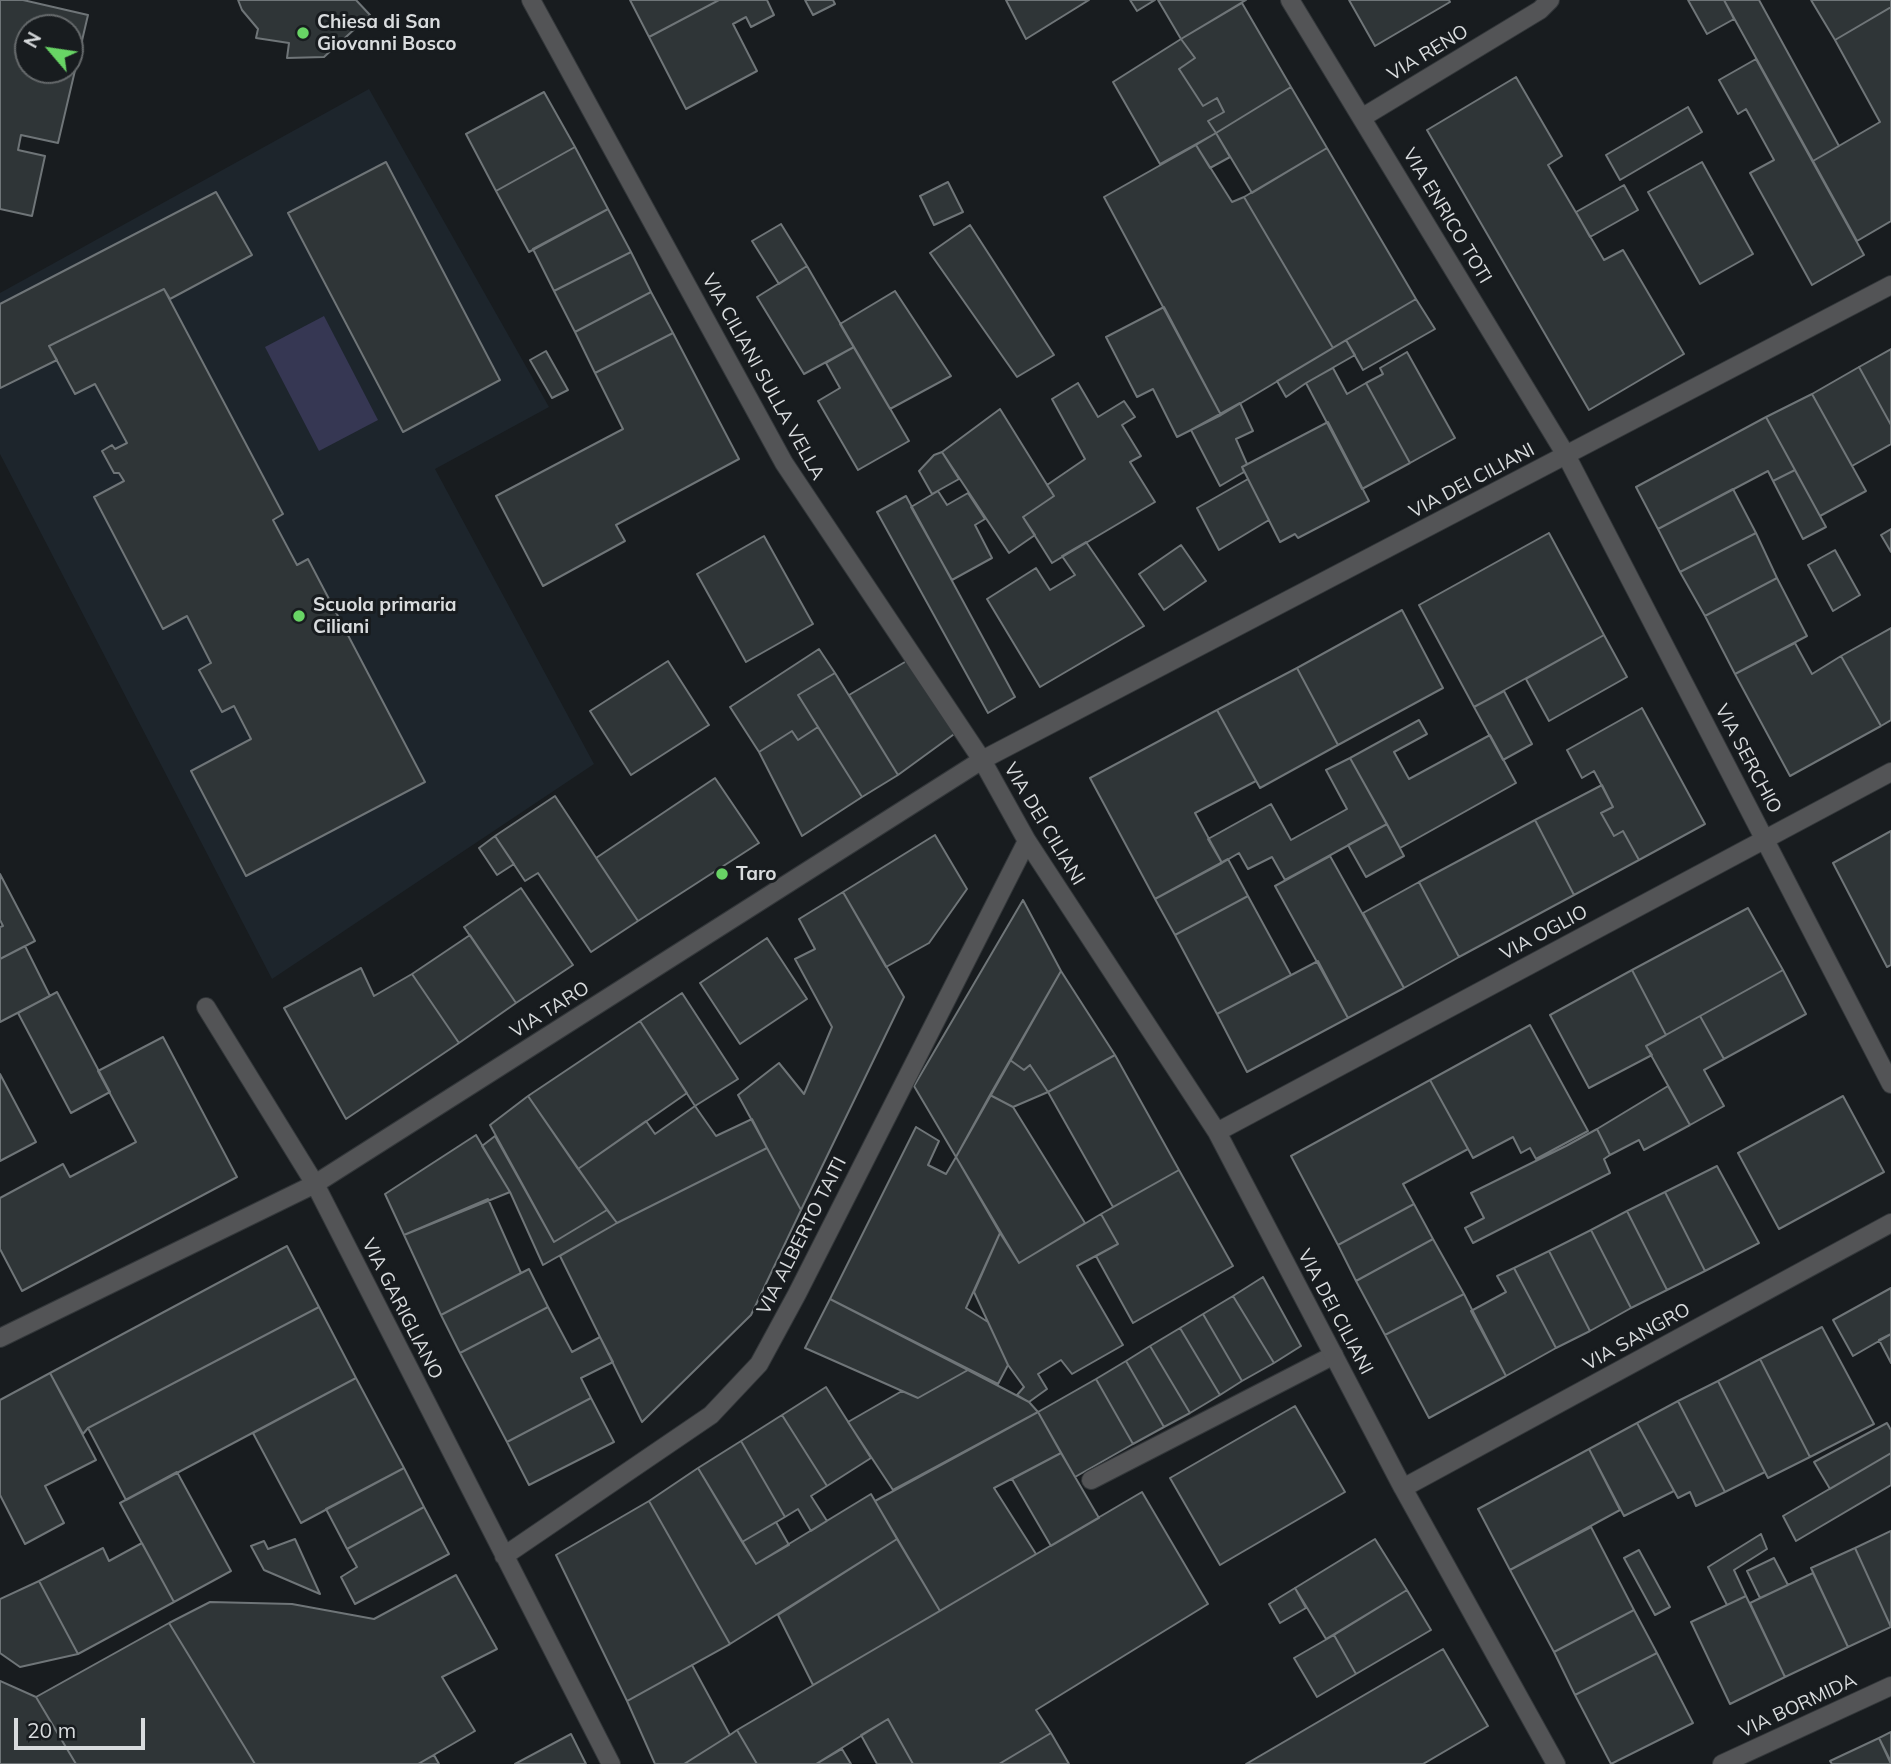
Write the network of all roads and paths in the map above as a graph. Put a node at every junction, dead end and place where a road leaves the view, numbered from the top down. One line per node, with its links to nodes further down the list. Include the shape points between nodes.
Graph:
1 (531, 0): 7 (street, VIA CILIANI SULLA VELLA, via 783,463)
2 (1290, 0): 4 (street, VIA ENRICO TOTI)
3 (1549, 0): 4 (street, VIA RENO, via 1540,10)
4 (1363, 117): 6 (street, VIA ENRICO TOTI)
5 (1891, 285): 6 (street, VIA DEI CILIANI)
6 (1566, 455): 7 (street, VIA DEI CILIANI); 9 (street, VIA SERCHIO)
7 (982, 760): 10 (street, VIA DEI CILIANI); 14 (street, VIA TARO)
8 (1891, 772): 9 (street, VIA OGLIO)
9 (1766, 838): 12 (street, VIA SERCHIO); 13 (street, VIA OGLIO)
10 (1027, 841): 13 (street, VIA DEI CILIANI); 20 (street, VIA ALBERTO TAITI, via 759,1364 710,1415)
11 (206, 1007): 14 (street)
12 (1891, 1084)
13 (1217, 1132): 17 (street, VIA DEI CILIANI)
14 (315, 1184): 16 (street); 20 (street, VIA GARIGLIANO)
15 (1891, 1223): 19 (street, VIA SANGRO)
16 (0, 1338)
17 (1334, 1355): 18 (street); 19 (street, VIA DEI CILIANI)
18 (1091, 1480)
19 (1404, 1488): 23 (street, VIA DEI CILIANI)
20 (504, 1556): 22 (street, VIA GARIGLIANO)
21 (1891, 1686): 24 (street, VIA BORMIDA)
22 (611, 1764)
23 (1556, 1764)
24 (1723, 1764)

